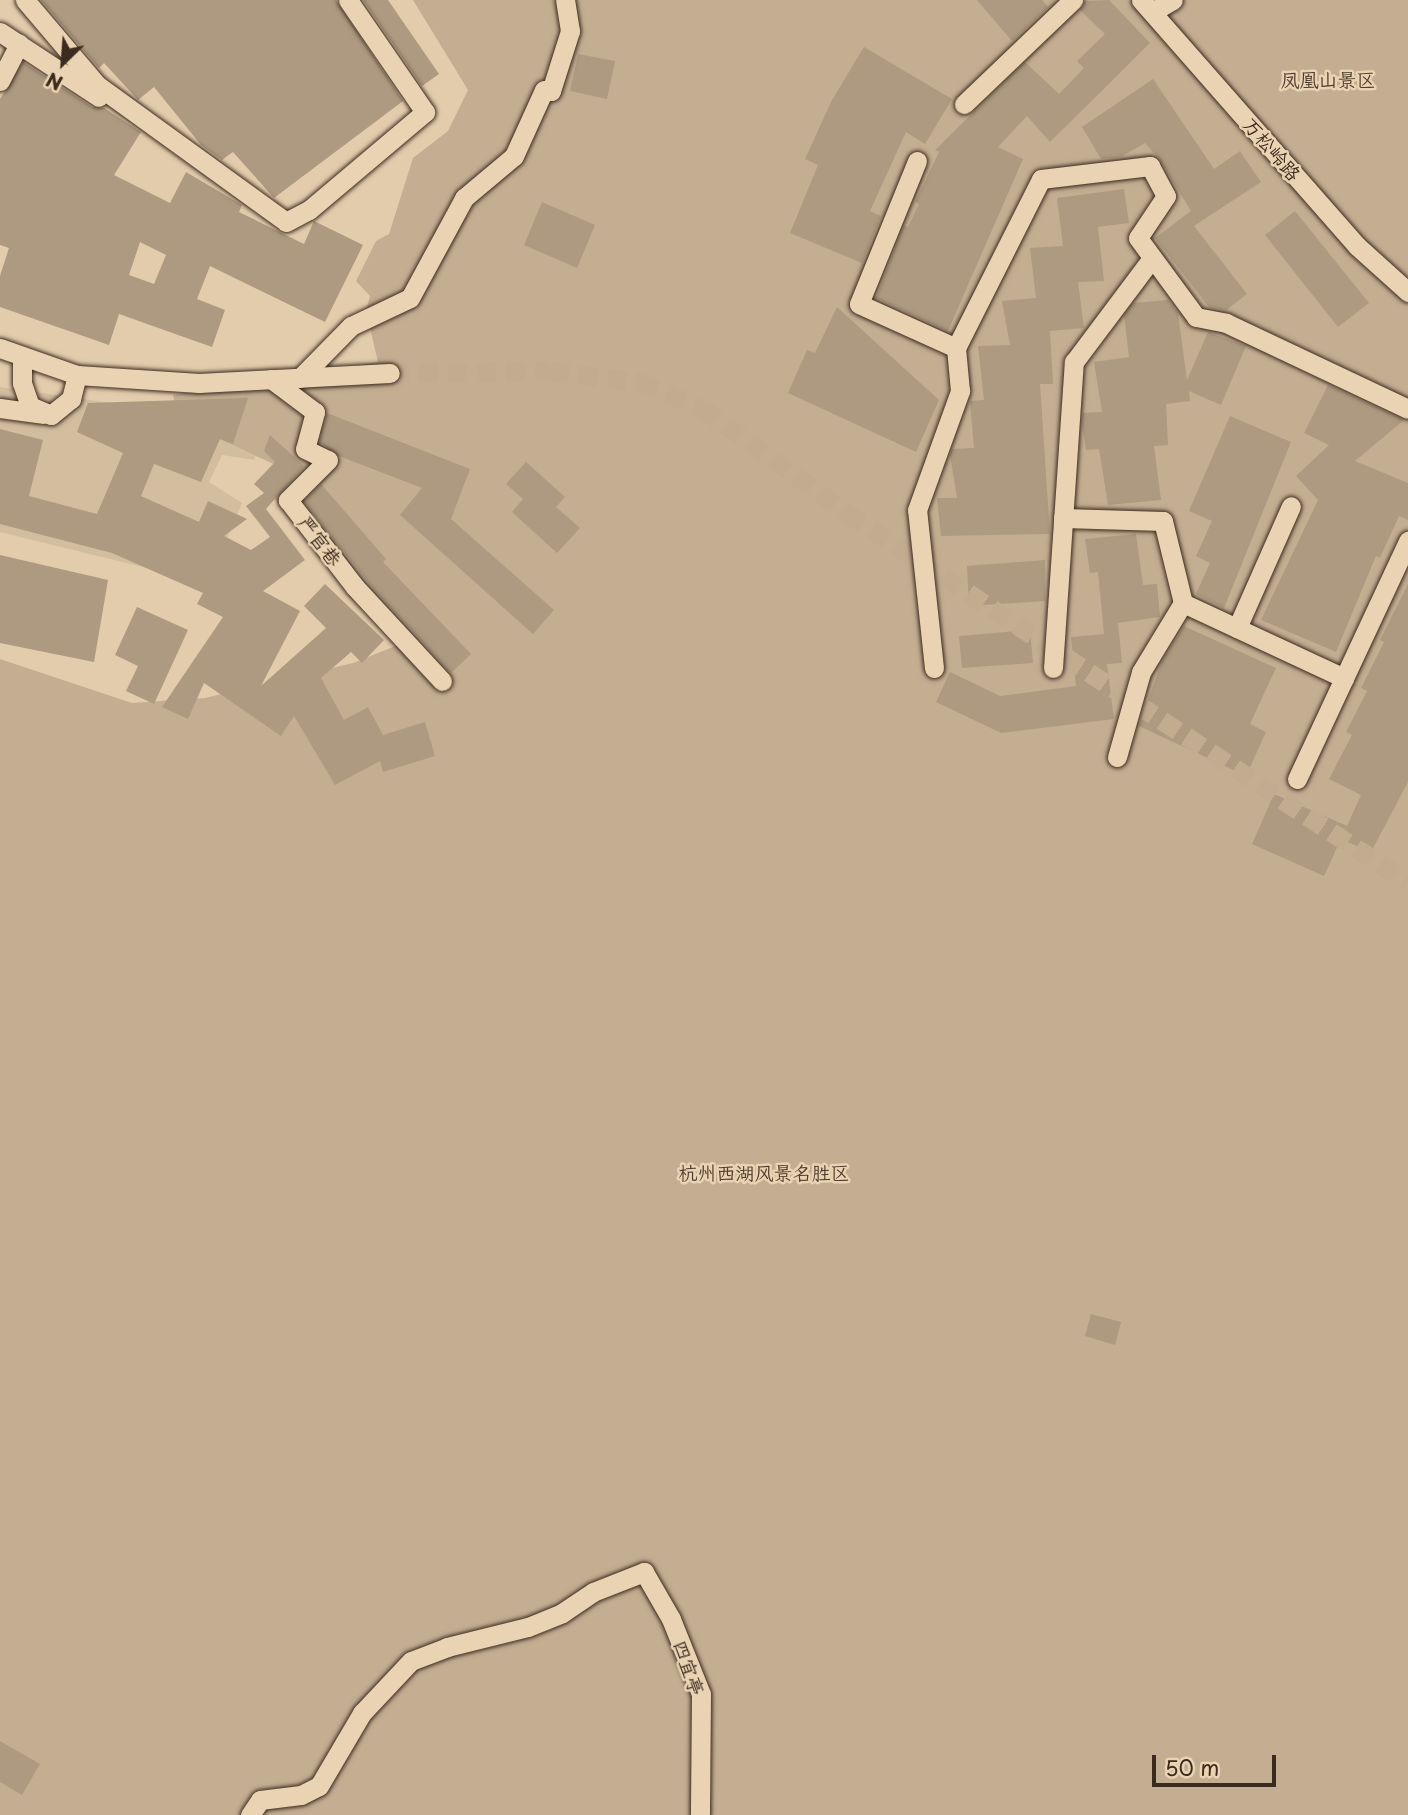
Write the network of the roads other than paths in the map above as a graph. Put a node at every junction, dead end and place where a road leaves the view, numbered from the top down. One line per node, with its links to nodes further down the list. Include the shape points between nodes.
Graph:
1 (25, 0): 2 (street, via 97,85 286,222 309,210 425,112)
2 (348, 0)
3 (565, 0): 20 (street, via 570,31 555,79 551,91 544,90 514,156 464,198 410,298 351,326)
4 (1073, 0): 10 (street)
5 (1173, 0): 6 (street)
6 (1147, 6): 14 (street, 万松岭路, via 1357,246)
7 (0, 32): 8 (street)
8 (19, 44): 9 (street); 12 (street)
9 (0, 81)
10 (964, 104)
11 (917, 160): 16 (street, via 859,304)
12 (247, 203)
13 (1152, 257): 16 (street, via 1138,238 1166,196 1150,166 1041,178); 23 (street, via 1196,317 1226,323); 26 (street, via 1074,362)
14 (1408, 292)
15 (0, 348): 17 (street)
16 (956, 348): 30 (street, via 960,391 917,510)
17 (22, 356): 19 (street); 24 (street, via 22,383 30,406)
18 (390, 373): 20 (street)
19 (77, 375): 21 (street, via 199,383); 24 (street, via 71,399)
20 (300, 377): 21 (street)
21 (271, 379): 33 (street, 严官巷, via 315,412 305,449 328,460 288,500 355,587)
22 (0, 408): 24 (street)
23 (1408, 408)
24 (51, 415)
25 (1291, 506): 29 (street)
26 (1063, 518): 28 (street, via 1163,521); 31 (street)
27 (1408, 541): 32 (street)
28 (1183, 603): 29 (street); 34 (street, via 1141,673)
29 (1237, 628): 32 (street)
30 (934, 668)
31 (1054, 668)
32 (1344, 678): 35 (street)
33 (442, 681)
34 (1117, 757)
35 (1297, 779)
36 (250, 1815): 37 (street, 四宜亭, via 260,1800 301,1795 318,1786 362,1713 411,1661 447,1647 528,1628 593,1592 644,1572 671,1619 701,1693)
37 (700, 1815)

